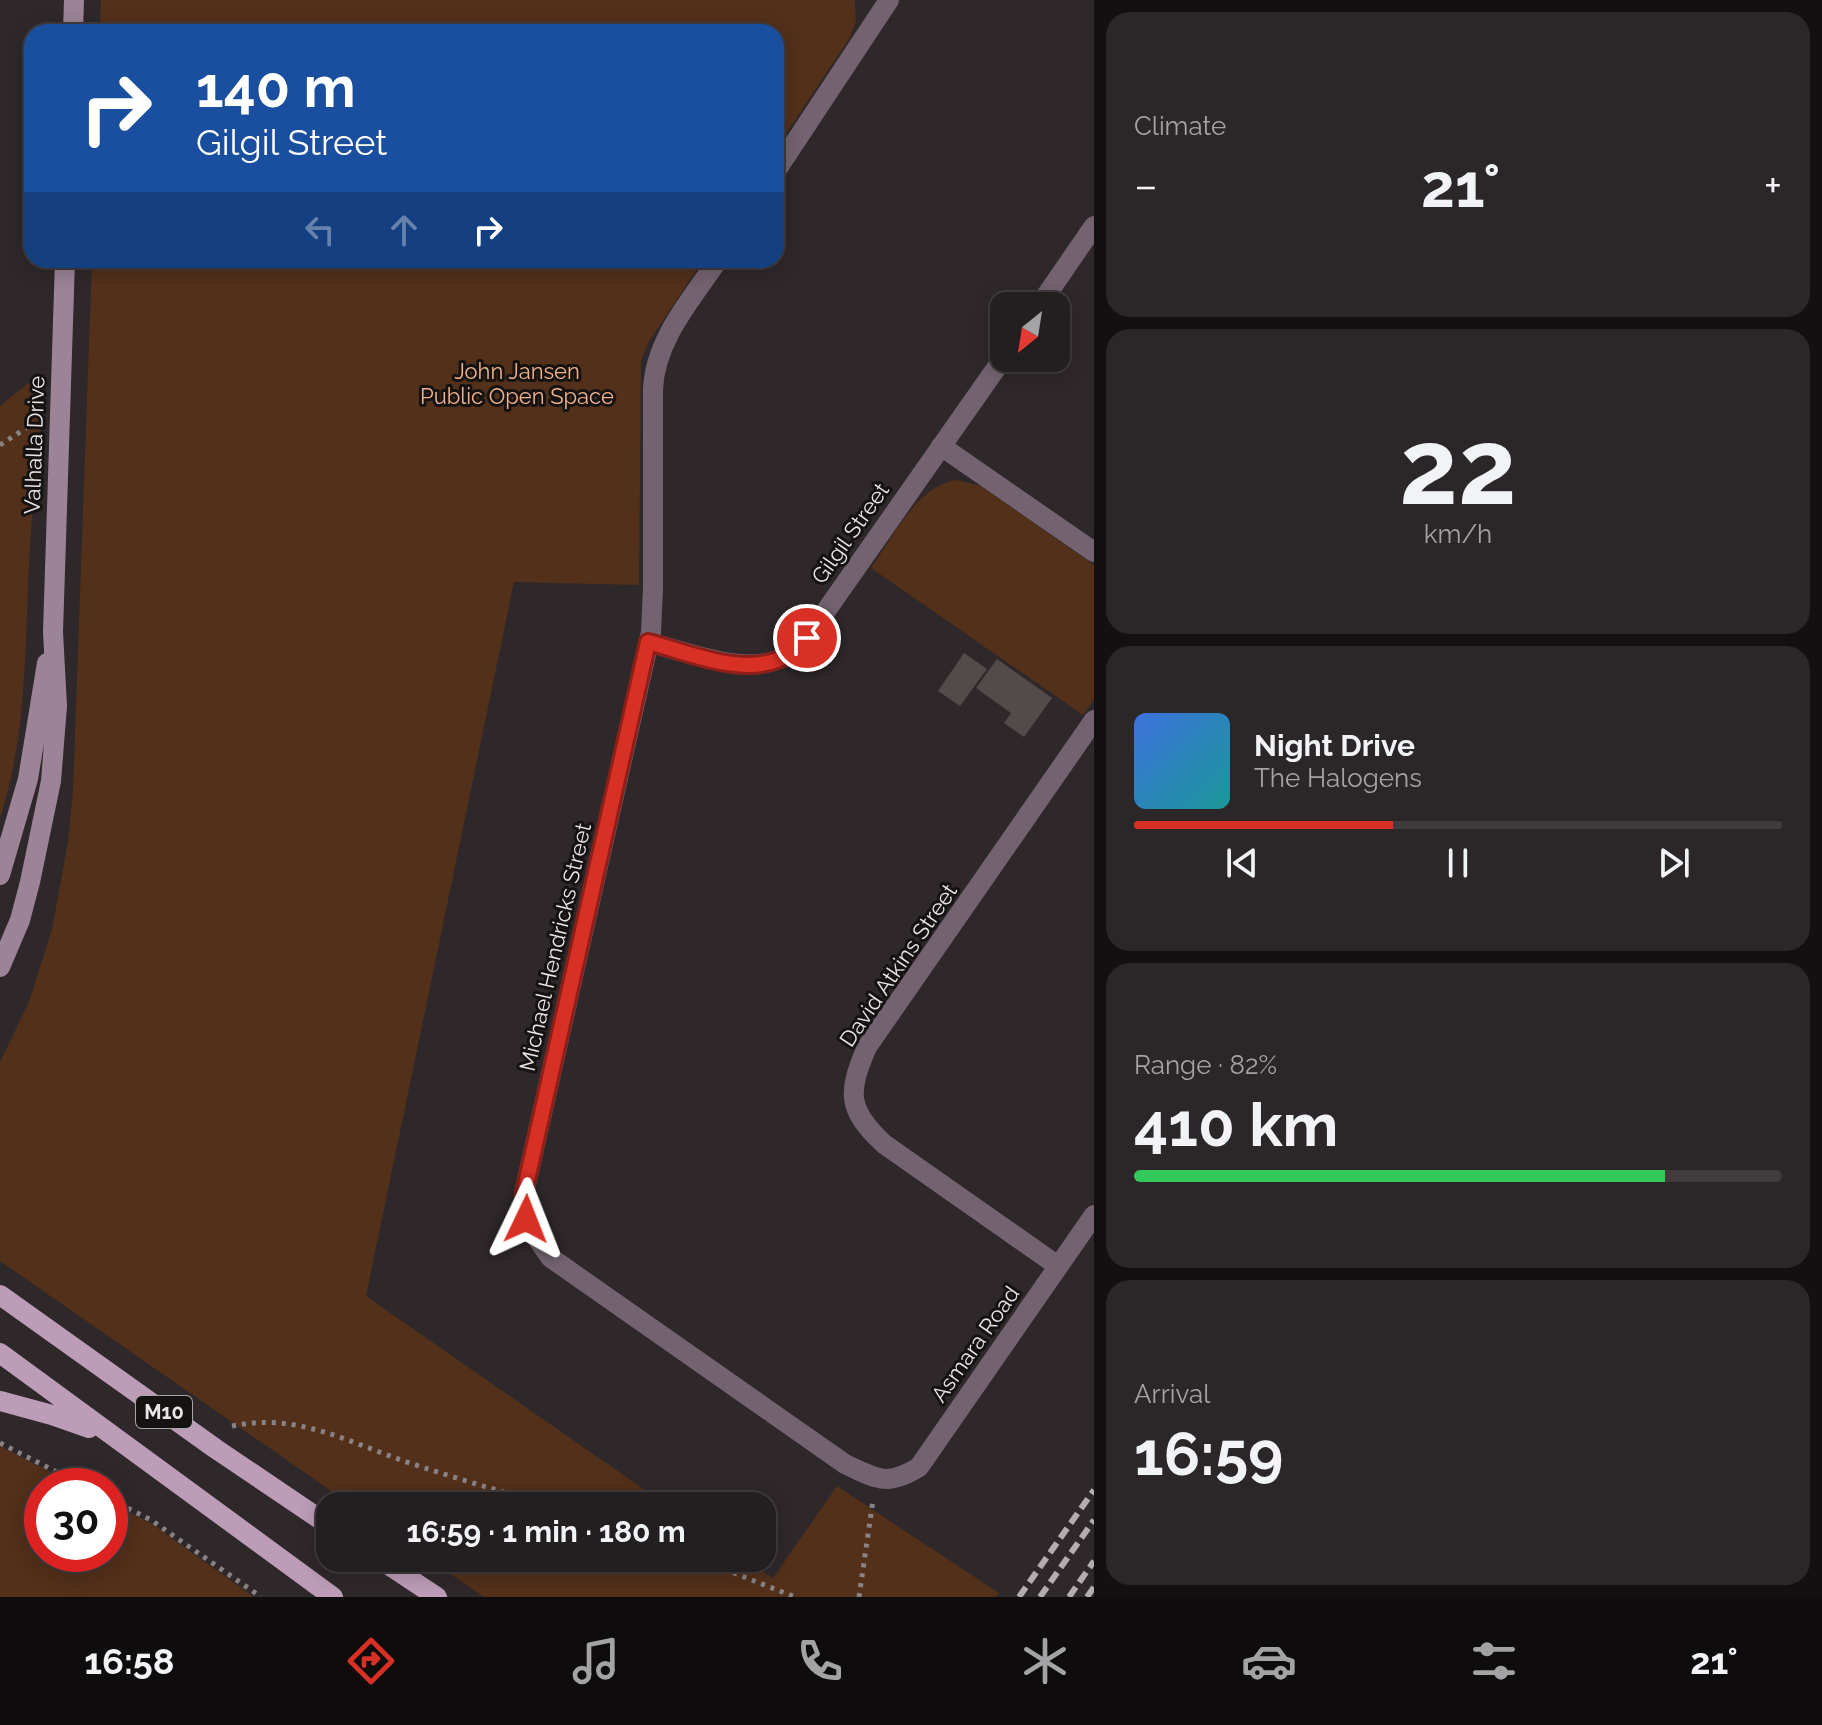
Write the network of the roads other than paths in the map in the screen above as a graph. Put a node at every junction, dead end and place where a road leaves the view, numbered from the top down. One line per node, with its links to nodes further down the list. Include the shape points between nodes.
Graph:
1 (74, 0): 3 (main road)
2 (887, 1): 4 (street)
3 (73, 24)
4 (784, 159)
5 (1094, 226): 8 (street)
6 (65, 268): 12 (main road, Valhalla Drive)
7 (713, 268): 13 (street, Michael Hendricks Street, via 671,330 655,365 653,608)
8 (1049, 292)
9 (993, 372): 10 (street, Gilgil Street)
10 (941, 446): 11 (street); 13 (street, Gilgil Street, via 794,651 757,664 726,663)
11 (1094, 552)
12 (53, 632): 15 (main road, Valhalla Drive, via 28,779); 16 (main road, Valhalla Drive, via 57,706 51,781 20,920)
13 (648, 642): 23 (street, Michael Hendricks Street, via 524,1193 526,1219 551,1258 845,1464)
14 (1094, 720): 18 (street, David Atkins Street, via 867,1047 853,1078 855,1105 865,1127)
15 (0, 875)
16 (0, 967)
17 (1094, 1215): 18 (street, Asmara Road)
18 (1058, 1266): 23 (street, Asmara Road, via 919,1467 902,1478)
19 (0, 1295): 24 (main road, M10)
20 (0, 1353): 22 (main road, M10)
21 (0, 1401): 22 (main road)
22 (112, 1437): 26 (main road, M10)
23 (881, 1481)
24 (316, 1517)
25 (399, 1572): 27 (main road)
26 (333, 1597)
27 (437, 1597)

